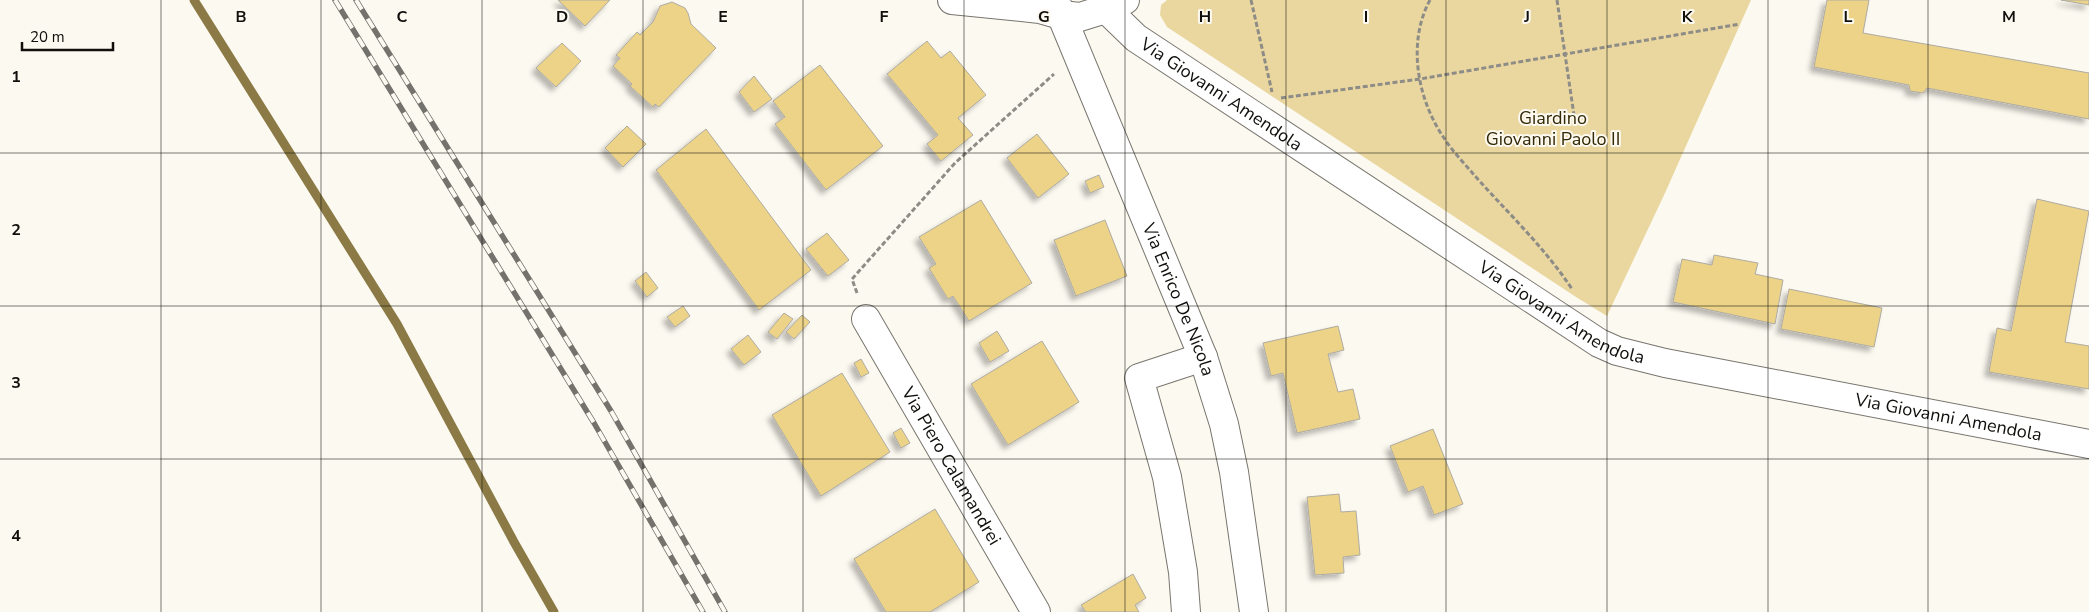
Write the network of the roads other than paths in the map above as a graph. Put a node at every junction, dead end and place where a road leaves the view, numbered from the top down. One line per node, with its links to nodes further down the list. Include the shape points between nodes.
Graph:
1 (952, 0): 3 (street, via 1040,9)
2 (1116, 5): 3 (street, via 1080,17); 6 (street, Via Giovanni Amendola, via 1136,38 1591,338 1617,351)
3 (1058, 7): 5 (street, Via Enrico De Nicola)
4 (866, 319): 7 (street, Via Piero Calamandrei)
5 (1203, 357): 8 (street, via 1139,378 1167,476 1183,572); 9 (street, Via Enrico De Nicola, via 1224,424 1234,472)
6 (2089, 444)
7 (1036, 612)
8 (1186, 612)
9 (1254, 612)

